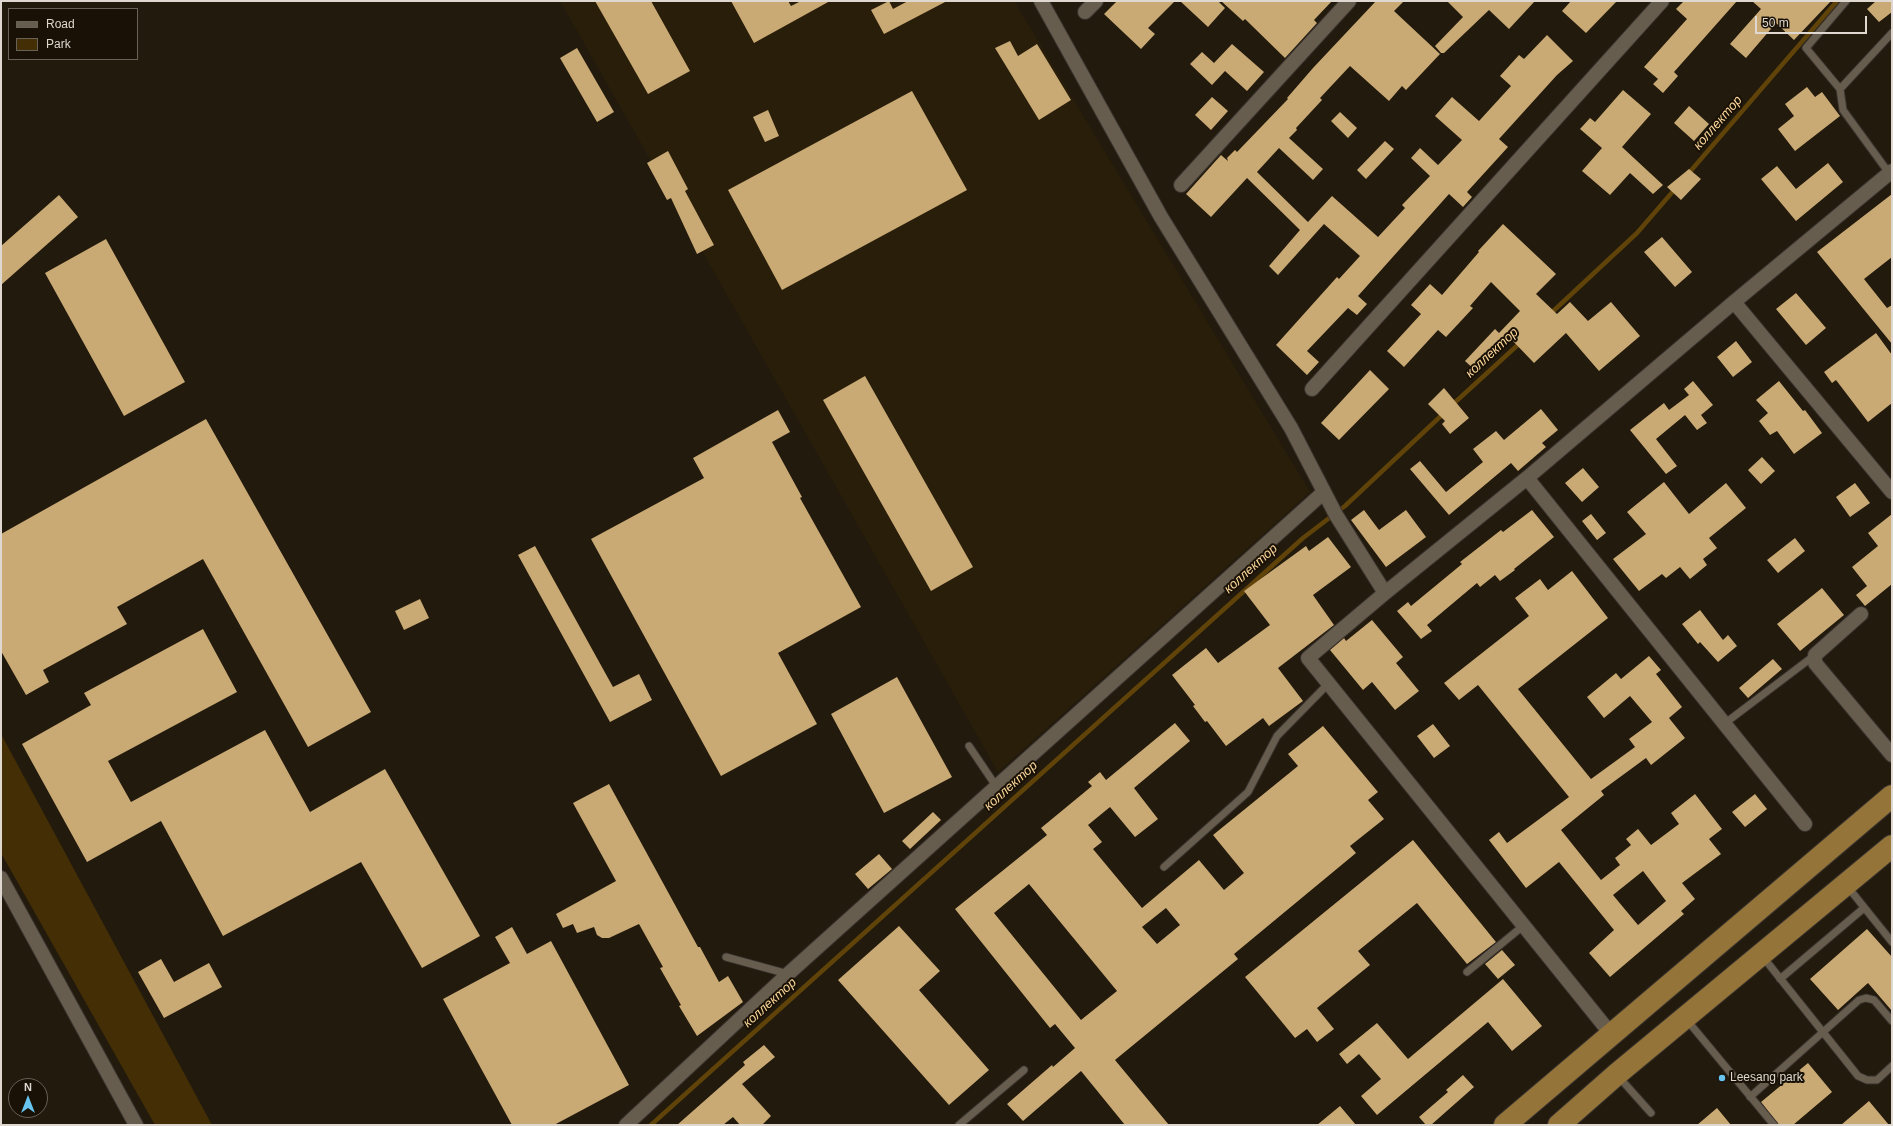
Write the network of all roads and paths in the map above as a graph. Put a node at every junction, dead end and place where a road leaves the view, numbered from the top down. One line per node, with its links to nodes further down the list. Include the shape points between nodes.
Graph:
1 (1042, 1): 15 (street, via 1161,217 1291,428)
2 (1096, 1): 6 (street)
3 (1350, 1): 10 (street)
4 (1662, 1): 12 (street)
5 (1846, 1): 8 (lane, via 1806,48)
6 (1085, 12)
7 (1892, 33): 8 (lane)
8 (1840, 89): 9 (lane, via 1843,110)
9 (1891, 172): 11 (street)
10 (1181, 185)
11 (1734, 302): 13 (street); 14 (street)
12 (1312, 389)
13 (1527, 478): 16 (street); 20 (street)
14 (1892, 492)
15 (1325, 495): 16 (street); 23 (street)
16 (1385, 593): 19 (street, via 1308,658)
17 (1862, 614): 18 (street)
18 (1815, 655): 20 (lane); 22 (street, via 1815,663)
19 (1329, 683): 27 (lane, via 1278,736 1248,792); 31 (street)
20 (1724, 724): 25 (street)
21 (969, 746): 23 (lane)
22 (1892, 755)
23 (996, 786): 36 (street)
24 (1892, 796): 41 (highway)
25 (1805, 824)
26 (1892, 846): 29 (highway)
27 (1164, 867)
28 (1, 878): 47 (street)
29 (1846, 885): 30 (lane); 33 (highway)
30 (1864, 908): 32 (lane); 37 (lane)
31 (1523, 926): 35 (lane); 41 (street)
32 (1892, 942)
33 (1761, 956): 37 (lane); 38 (highway)
34 (726, 958): 36 (lane)
35 (1467, 972)
36 (788, 974): 48 (street)
37 (1780, 979): 40 (lane)
38 (1685, 1018): 44 (highway); 45 (lane)
39 (1892, 1021): 40 (lane, via 1874,1000 1866,998 1859,1000)
40 (1823, 1031): 42 (lane, via 1858,1076 1867,1080 1877,1080); 45 (lane)
41 (1611, 1034): 50 (highway)
42 (1892, 1066)
43 (1024, 1070): 49 (lane)
44 (1616, 1074): 46 (lane); 51 (highway)
45 (1750, 1097): 52 (lane)
46 (1651, 1113)
47 (136, 1125)
48 (626, 1125)
49 (959, 1125)
50 (1505, 1125)
51 (1559, 1125)
52 (1774, 1125)

